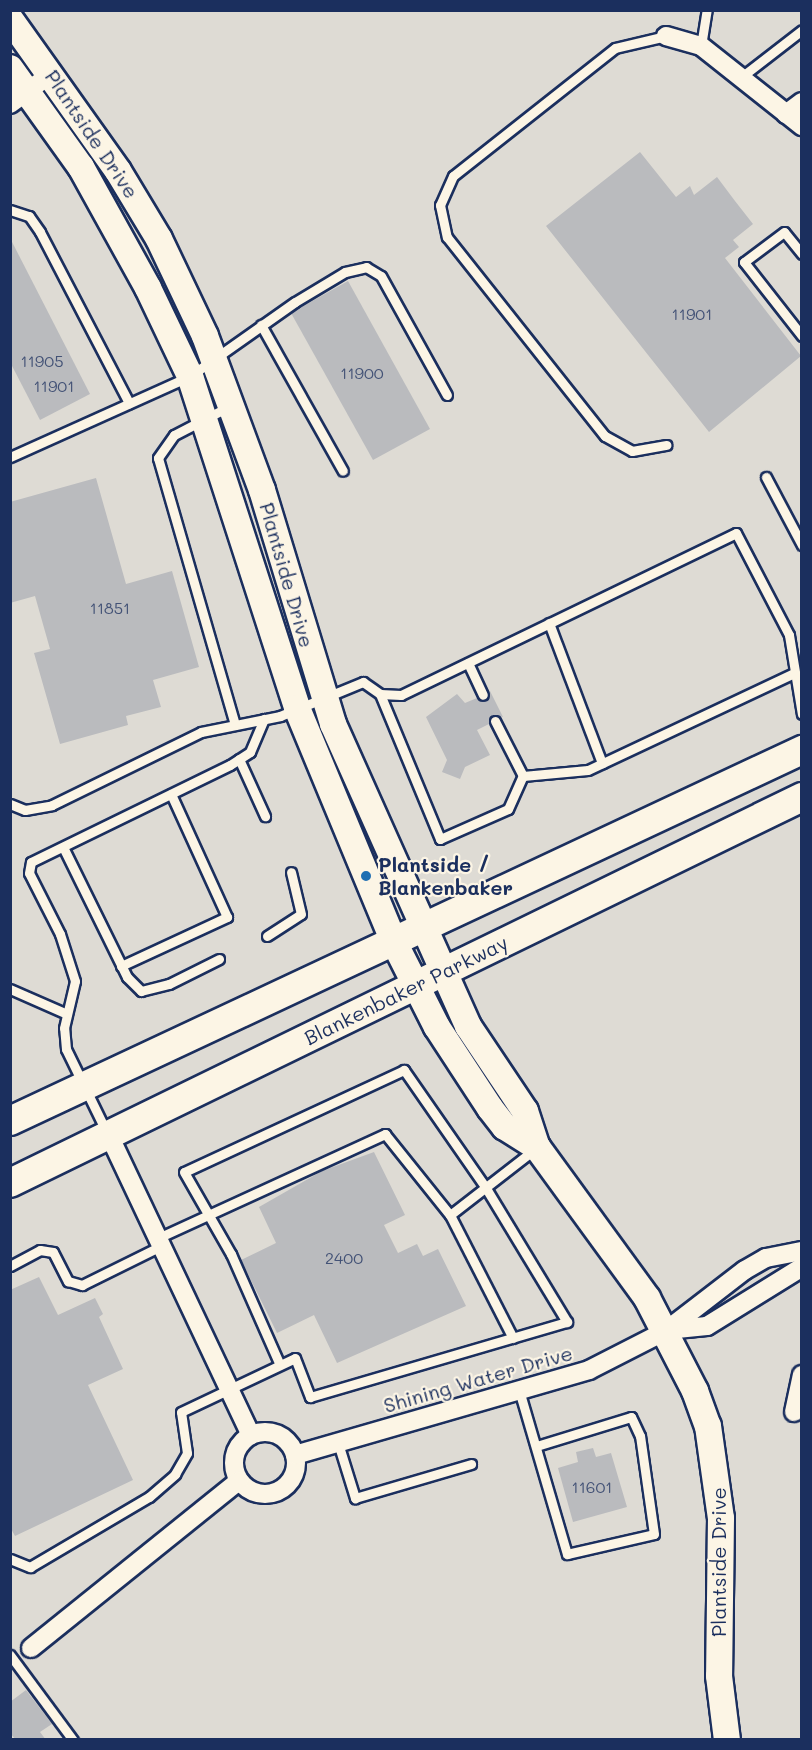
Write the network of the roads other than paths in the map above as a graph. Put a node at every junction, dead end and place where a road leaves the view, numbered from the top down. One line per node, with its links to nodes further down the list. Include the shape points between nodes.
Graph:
1 (707, 10): 5 (lane)
2 (10, 19): 7 (street, Plantside Drive)
3 (801, 30): 8 (lane)
4 (666, 36): 5 (street); 23 (lane, via 615,48 453,176 440,205 447,237 605,436 632,451)
5 (700, 46): 8 (street)
6 (10, 68): 9 (street, Plantside Drive)
7 (52, 73): 9 (street); 17 (street, Plantside Drive, via 159,239)
8 (740, 78): 11 (street)
9 (20, 98): 18 (street, Plantside Drive, via 117,229)
10 (801, 102): 11 (street)
11 (786, 114): 12 (street)
12 (801, 126)
13 (10, 210): 20 (lane, via 28,216 40,232)
14 (801, 255): 16 (lane, via 784,232 744,262)
15 (261, 325): 17 (lane); 19 (lane, via 345,272 366,267 381,276); 25 (lane)
16 (801, 336)
17 (214, 358): 18 (lane); 21 (street, Plantside Drive)
18 (190, 376): 20 (lane); 22 (street, Plantside Drive)
19 (447, 395)
20 (129, 404): 24 (lane)
21 (232, 405): 22 (lane); 28 (street, Plantside Drive)
22 (206, 416): 29 (street, Plantside Drive); 40 (lane, via 174,435 158,458)
23 (666, 445)
24 (10, 457)
25 (343, 471)
26 (766, 477): 27 (lane)
27 (801, 543)
28 (280, 550): 29 (street); 35 (street, Plantside Drive)
29 (249, 558): 36 (street, Plantside Drive)
30 (549, 623): 31 (lane); 32 (lane, via 736,533 789,635); 43 (lane)
31 (468, 663): 33 (lane, via 401,695); 34 (lane)
32 (794, 673): 37 (lane); 43 (lane)
33 (380, 694): 35 (lane, via 363,682); 44 (lane, via 440,840 508,809)
34 (483, 695)
35 (324, 697): 36 (lane); 51 (street, Plantside Drive)
36 (297, 708): 38 (lane); 53 (street, Plantside Drive)
37 (801, 714)
38 (264, 719): 40 (lane); 42 (lane, via 250,752)
39 (495, 721): 44 (lane)
40 (235, 725): 47 (lane, via 201,732 52,805 25,810)
41 (801, 750): 51 (main road)
42 (239, 759): 45 (lane); 48 (lane)
43 (602, 763): 44 (lane, via 588,770)
44 (523, 776)
45 (171, 794): 49 (lane); 55 (lane, via 227,917)
46 (801, 797): 56 (main road, Blankenbaker Parkway)
47 (10, 804)
48 (266, 816)
49 (63, 847): 55 (lane); 59 (lane, via 31,862 29,873 60,934 75,981)
50 (291, 872): 52 (lane, via 301,914)
51 (422, 927): 53 (main road); 56 (street, Plantside Drive)
52 (267, 936)
53 (393, 940): 57 (street, Plantside Drive); 60 (main road)
54 (219, 959): 55 (lane, via 169,984 141,991)
55 (121, 966)
56 (443, 972): 57 (main road, Blankenbaker Parkway); 63 (street, Plantside Drive, via 468,1026 525,1112)
57 (415, 986): 62 (main road, Blankenbaker Parkway); 63 (street, Plantside Drive, via 490,1108 505,1127)
58 (10, 989): 59 (lane)
59 (67, 1014): 60 (lane, via 66,1049)
60 (82, 1087): 61 (main road); 62 (lane)
61 (10, 1121)
62 (109, 1135): 64 (main road, Blankenbaker Parkway); 68 (street)
63 (537, 1147): 65 (lane); 72 (street, Plantside Drive)
64 (10, 1183)
65 (486, 1188): 66 (lane); 67 (lane, via 404,1070 184,1172); 73 (lane, via 567,1323)
66 (450, 1215): 67 (lane, via 385,1134); 73 (lane)
67 (206, 1216): 68 (lane); 74 (lane, via 231,1254)
68 (159, 1242): 70 (lane, via 81,1285 68,1281 52,1252 40,1250); 76 (street)
69 (801, 1251): 72 (street, Shining Water Drive, via 766,1258 745,1270)
70 (10, 1266)
71 (801, 1267): 72 (street, Shining Water Drive, via 707,1326)
72 (667, 1330): 77 (street, Shining Water Drive, via 589,1370); 89 (street, Plantside Drive, via 708,1426 717,1471 722,1547 719,1676)
73 (513, 1338): 74 (lane, via 310,1397 295,1358)
74 (280, 1365): 76 (lane)
75 (801, 1375): 78 (street)
76 (229, 1388): 79 (street); 85 (lane, via 181,1412 187,1453 175,1474 149,1497 30,1567)
77 (519, 1390): 80 (street, Shining Water Drive); 81 (lane)
78 (794, 1412)
79 (251, 1435): 82 (street, via 267,1432 281,1437); 84 (street, via 236,1450 235,1471)
80 (338, 1443): 82 (street, Shining Water Drive); 83 (lane, via 355,1498)
81 (537, 1446): 81 (lane, via 567,1554 654,1534 640,1436 631,1417)
82 (295, 1455): 84 (street, via 293,1477 278,1491 257,1493)
83 (471, 1464)
84 (239, 1481): 86 (street)
85 (10, 1559)
86 (31, 1648): 87 (lane)
87 (12, 1660): 88 (lane)
88 (73, 1740)
89 (727, 1740)

